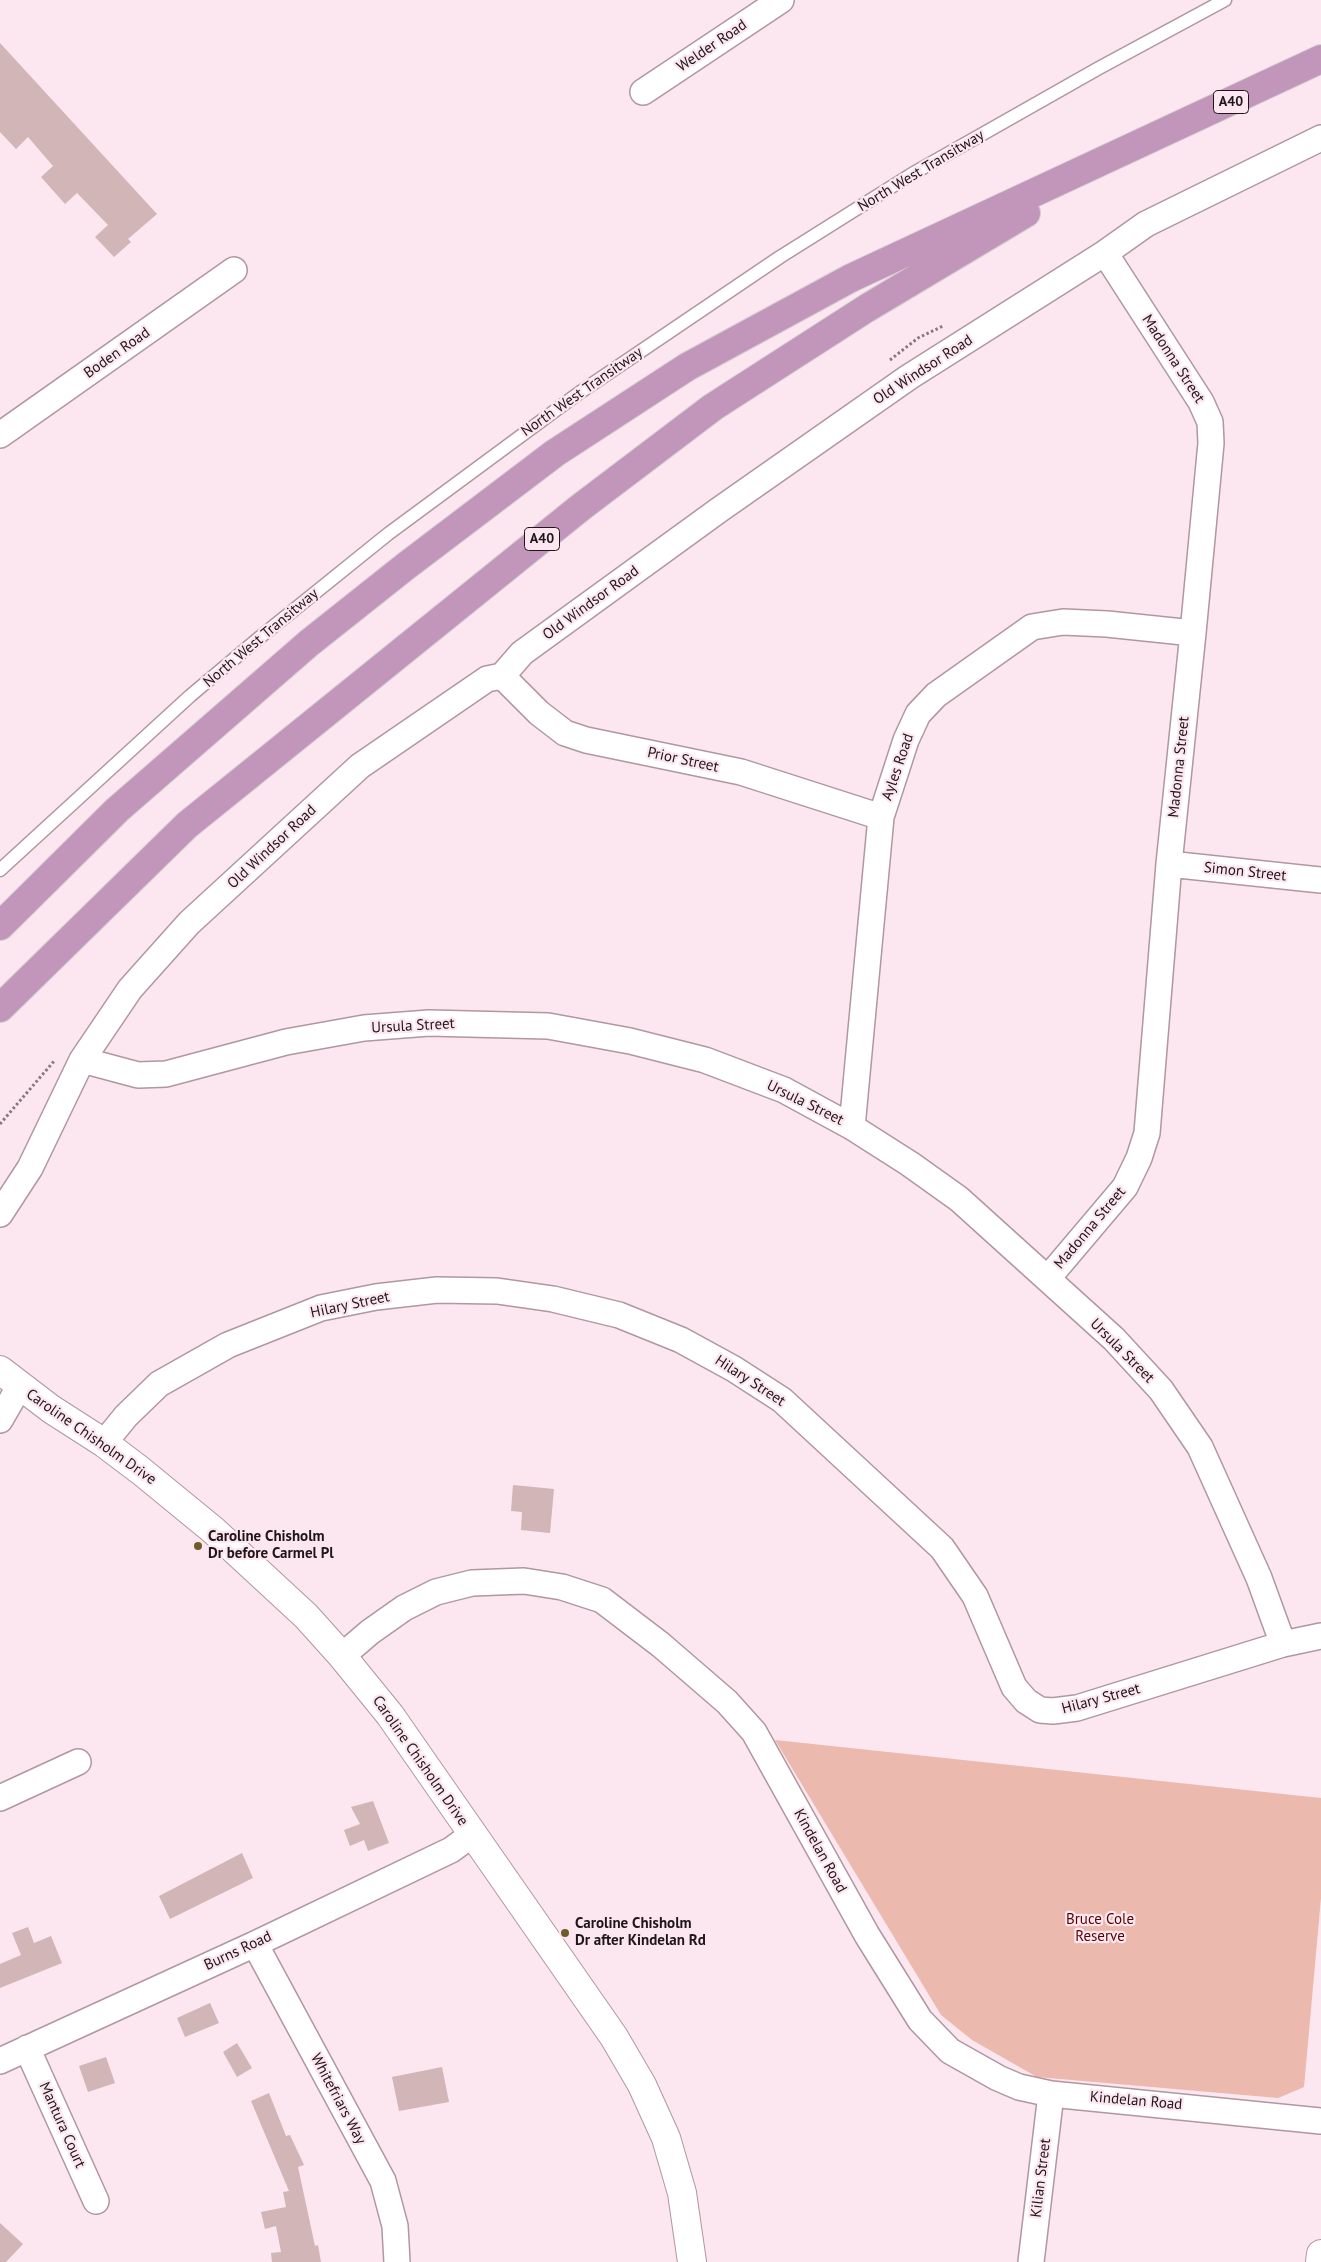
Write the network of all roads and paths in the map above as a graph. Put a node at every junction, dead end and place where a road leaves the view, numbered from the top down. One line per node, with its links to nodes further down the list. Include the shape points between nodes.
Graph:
1 (781, 0): 4 (street, Welder Road)
2 (1226, 0): 14 (lane, North West Transitway, via 912,174 780,257 579,393 388,534 259,638 190,696)
3 (1321, 59): 6 (highway, A40)
4 (643, 92)
5 (1321, 138): 7 (street, Old Windsor Road, via 1146,224)
6 (1141, 144): 16 (highway, A40, via 851,278 687,368 555,453 309,643 117,810); 17 (highway, A40, via 867,308 713,406 581,506 186,825)
7 (1105, 253): 10 (street, Madonna Street, via 1201,402 1210,422 1211,443); 11 (street, Old Windsor Road, via 909,377 774,471 522,653)
8 (234, 270): 9 (street, Boden Road)
9 (0, 435)
10 (1193, 633): 12 (street, Ayles Road, via 1098,623 1062,622 1032,627 936,696 918,714 906,740); 13 (street, Madonna Street)
11 (502, 676): 12 (street, Prior Street, via 539,713 565,733 741,772); 18 (street, Old Windsor Road, via 481,683 360,766 189,923 130,989)
12 (881, 817): 19 (street, Ayles Road)
13 (1168, 864): 15 (street, Simon Street); 21 (street, Madonna Street, via 1147,1133 1125,1187)
14 (0, 870)
15 (1321, 880)
16 (0, 926)
17 (0, 1008)
18 (82, 1060): 19 (street, Ursula Street, via 138,1075 166,1074 286,1042 364,1028 429,1023 548,1026 630,1041 705,1060 784,1090); 20 (street, Old Windsor Road, via 30,1168)
19 (852, 1126): 21 (street, Ursula Street, via 959,1199)
20 (0, 1214)
21 (1048, 1278): 26 (street, Ursula Street, via 1114,1339 1161,1390 1200,1446 1259,1578)
22 (10, 1378): 23 (street); 24 (main road, Caroline Chisholm Drive)
23 (0, 1420)
24 (104, 1443): 26 (street, Hilary Street, via 159,1384 228,1345 321,1308 437,1290 497,1291 553,1299 619,1315 681,1340 782,1400 942,1548 974,1596 1014,1687 1026,1701 1040,1710 1077,1708); 27 (main road, Caroline Chisholm Drive, via 241,1555 293,1603)
25 (1321, 1636): 26 (street, Hilary Street)
26 (1283, 1644)
27 (342, 1656): 30 (main road, Caroline Chisholm Drive, via 390,1715); 34 (street, Kindelan Road, via 404,1608 436,1592 472,1583 524,1580 562,1587 602,1600 727,1702 754,1732 867,1935 920,2020 950,2051 977,2067 1019,2087)
28 (78, 1762): 29 (street)
29 (0, 1798)
30 (472, 1834): 31 (street, Burns Road, via 451,1850); 39 (main road, Caroline Chisholm Drive, via 614,2037 642,2085 666,2138 682,2192)
31 (255, 1944): 32 (street, Burns Road); 38 (street, Whitefriars Way, via 383,2181 394,2226)
32 (28, 2048): 33 (street, Burns Road); 36 (street, Mantura Court)
33 (0, 2061)
34 (1051, 2094): 35 (street, Kindelan Road); 40 (street, Kilian Street)
35 (1321, 2121)
36 (96, 2201)
37 (1321, 2254): 41 (main road)
38 (397, 2262)
39 (692, 2262)
40 (1032, 2262)
41 (1320, 2262)

